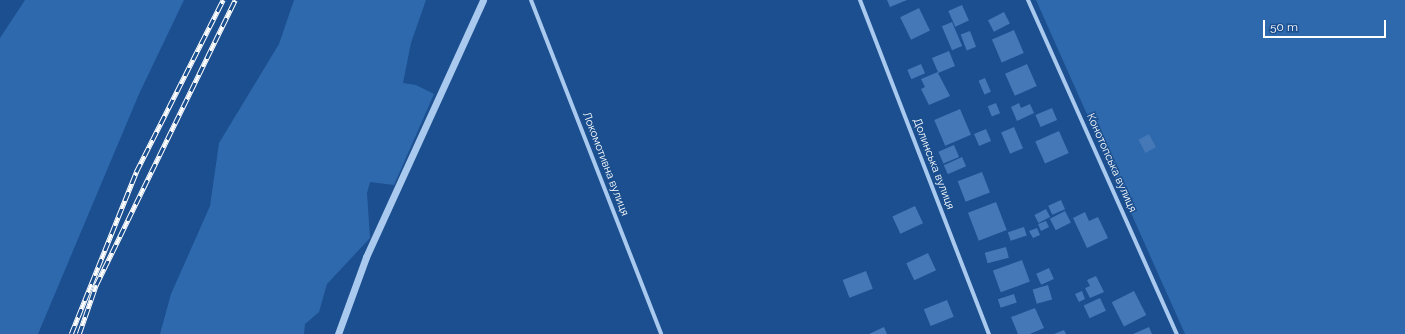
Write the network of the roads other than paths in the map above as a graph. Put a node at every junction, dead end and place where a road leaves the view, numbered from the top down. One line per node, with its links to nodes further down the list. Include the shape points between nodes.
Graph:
1 (483, 0): 5 (street, via 436,107 400,176)
2 (531, 0): 6 (street, Локомотивна вулиця)
3 (860, 0): 7 (street, Долинська вулиця)
4 (1028, 0): 8 (street, Конотопська вулиця)
5 (338, 334)
6 (661, 334)
7 (989, 334)
8 (1177, 334)

